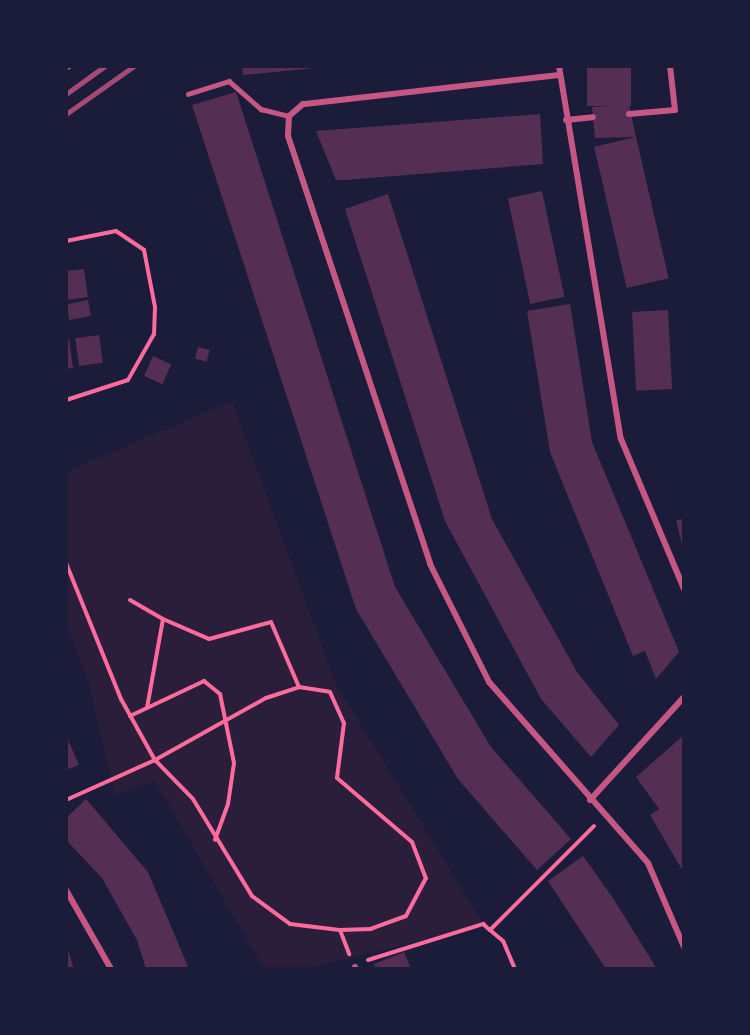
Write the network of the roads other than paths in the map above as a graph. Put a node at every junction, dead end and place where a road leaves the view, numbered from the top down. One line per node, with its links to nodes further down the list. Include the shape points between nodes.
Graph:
1 (559, 66): 3 (street)
2 (670, 66): 5 (street, via 675,110)
3 (560, 75): 6 (street, via 303,104); 8 (street)
4 (188, 94): 6 (lane, via 229,81 261,109)
5 (629, 114)
6 (288, 116): 11 (street, via 288,136 430,564 489,682)
7 (593, 117): 8 (street)
8 (566, 120): 9 (street, via 600,293 621,439)
9 (684, 589)
10 (684, 696): 11 (street)
11 (590, 800): 13 (street, via 648,863)
12 (66, 890): 14 (street)
13 (684, 947)
14 (111, 969)

